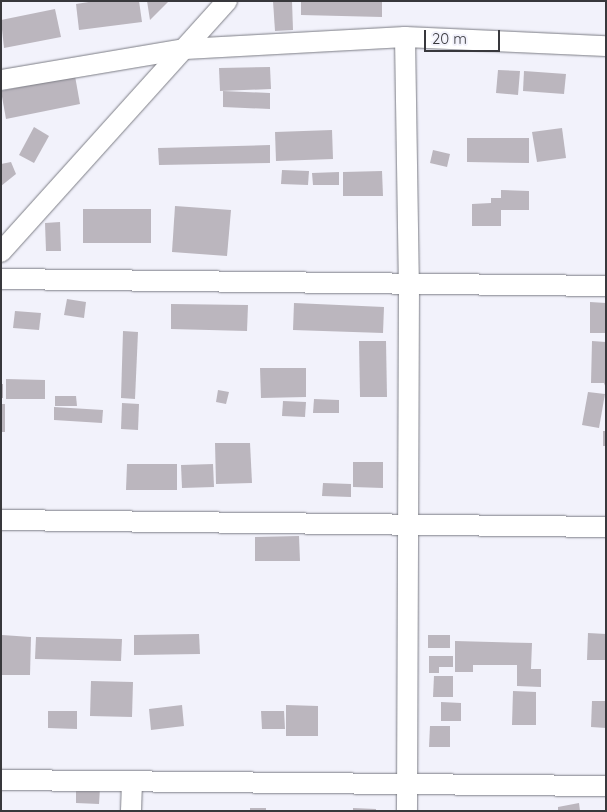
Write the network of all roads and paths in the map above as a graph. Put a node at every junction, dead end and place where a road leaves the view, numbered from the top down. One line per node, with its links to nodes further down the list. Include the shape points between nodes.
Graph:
1 (226, 1): 4 (street)
2 (405, 37): 3 (street); 4 (street); 8 (street)
3 (606, 46)
4 (185, 49): 5 (street); 6 (street)
5 (1, 80)
6 (1, 252)
7 (1, 279): 8 (street)
8 (409, 284): 9 (street); 11 (street)
9 (606, 286)
10 (1, 520): 11 (street)
11 (409, 525): 12 (street); 15 (street)
12 (606, 527)
13 (1, 780): 14 (street)
14 (132, 782): 15 (street); 17 (street)
15 (407, 784): 16 (street); 18 (street)
16 (606, 786)
17 (131, 811)
18 (407, 811)

